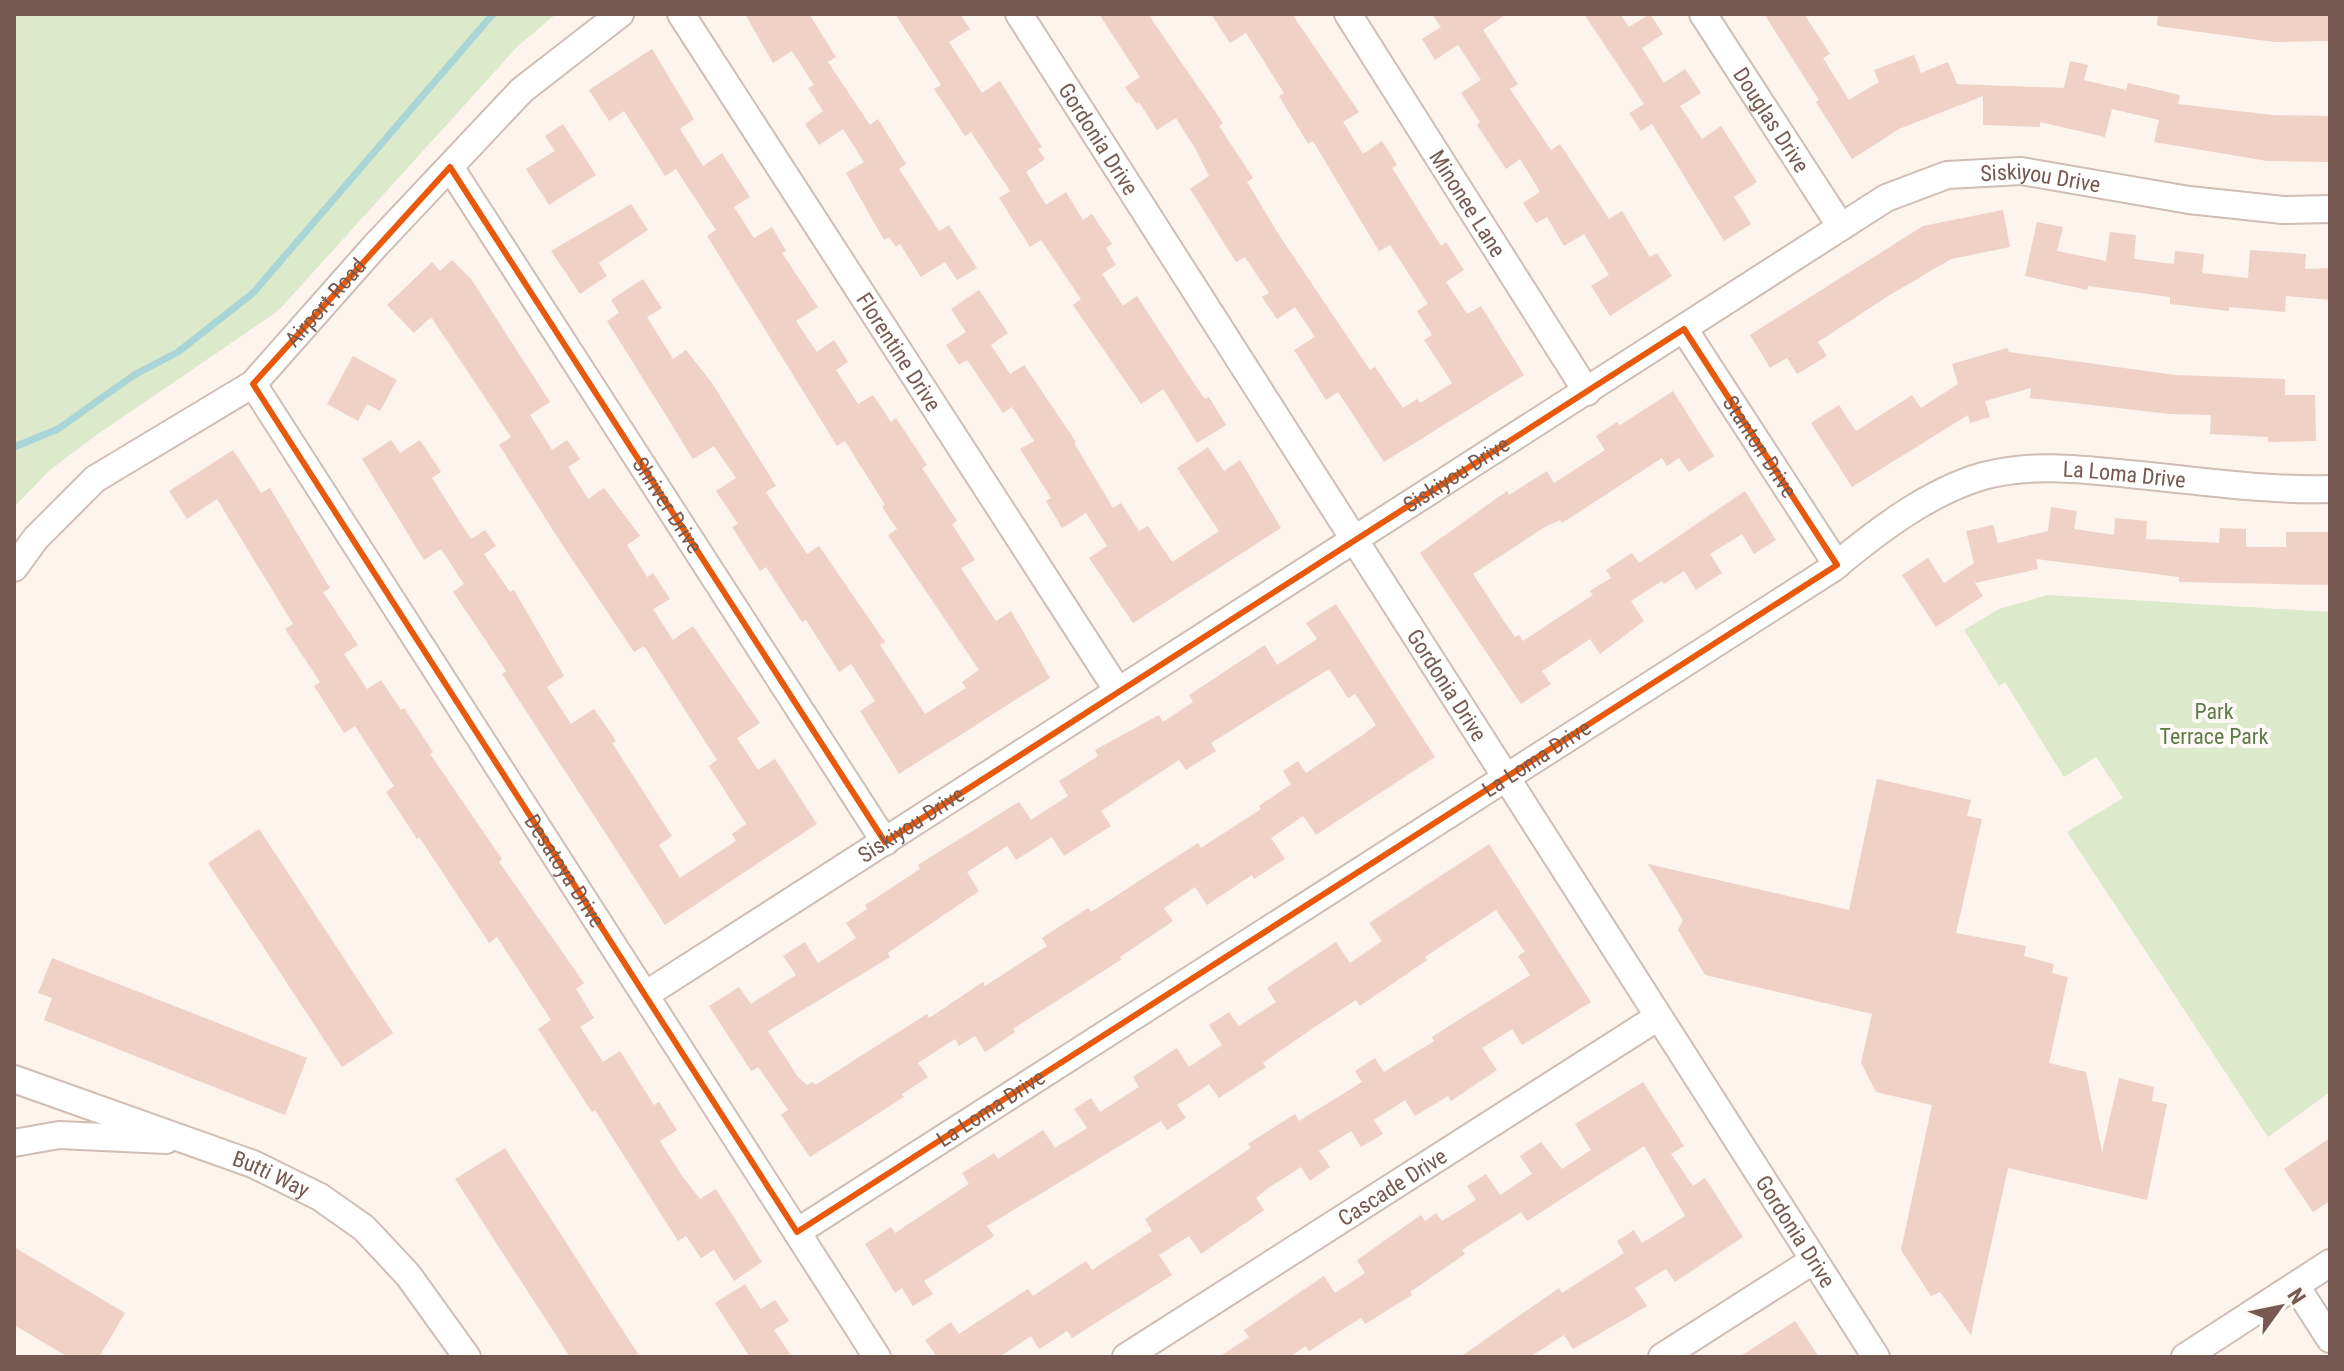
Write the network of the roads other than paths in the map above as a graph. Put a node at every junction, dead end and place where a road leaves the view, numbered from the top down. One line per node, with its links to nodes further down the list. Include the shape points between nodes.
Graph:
1 (620, 14): 6 (street, Airport Road, via 522,90)
2 (681, 14): 16 (street, Florentine Drive)
3 (1019, 14): 13 (street, Gordonia Drive)
4 (1348, 14): 11 (street, Minonee Lane)
5 (1703, 14): 8 (street, Douglas Drive)
6 (450, 167): 10 (street, Airport Road); 18 (street, Shriver Drive)
7 (2330, 209): 8 (street, Siskiyou Drive, via 2189,200 2021,171 1983,170 1921,183)
8 (1841, 227): 9 (street, Siskiyou Drive)
9 (1684, 329): 11 (street, Siskiyou Drive); 14 (street, Stanton Drive)
10 (253, 384): 15 (street, Airport Road, via 95,479); 19 (street, Desatoya Drive)
11 (1587, 392): 13 (street, Siskiyou Drive)
12 (2330, 489): 14 (street, La Loma Drive, via 2061,467 2019,469 1951,488)
13 (1352, 541): 16 (street, Siskiyou Drive); 17 (street, Gordonia Drive)
14 (1837, 565): 17 (street, La Loma Drive)
15 (14, 568)
16 (1118, 691): 18 (street, Siskiyou Drive)
17 (1504, 778): 20 (street, Gordonia Drive); 24 (street, La Loma Drive)
18 (885, 842): 19 (street, Siskiyou Drive)
19 (645, 995): 24 (street, Desatoya Drive)
20 (1658, 1017): 25 (street, Gordonia Drive); 31 (street, Cascade Drive)
21 (14, 1079): 23 (street, Butti Way)
22 (14, 1143): 23 (street, via 59,1135)
23 (199, 1143): 29 (street, Butti Way, via 320,1197 364,1228 408,1275)
24 (797, 1232): 30 (street, Desatoya Drive)
25 (1814, 1260): 32 (street); 33 (street, Gordonia Drive)
26 (2330, 1263): 27 (street)
27 (2296, 1286): 28 (street); 34 (street)
28 (2330, 1339)
29 (467, 1357)
30 (877, 1357)
31 (1126, 1357)
32 (1662, 1357)
33 (1876, 1357)
34 (2185, 1357)

